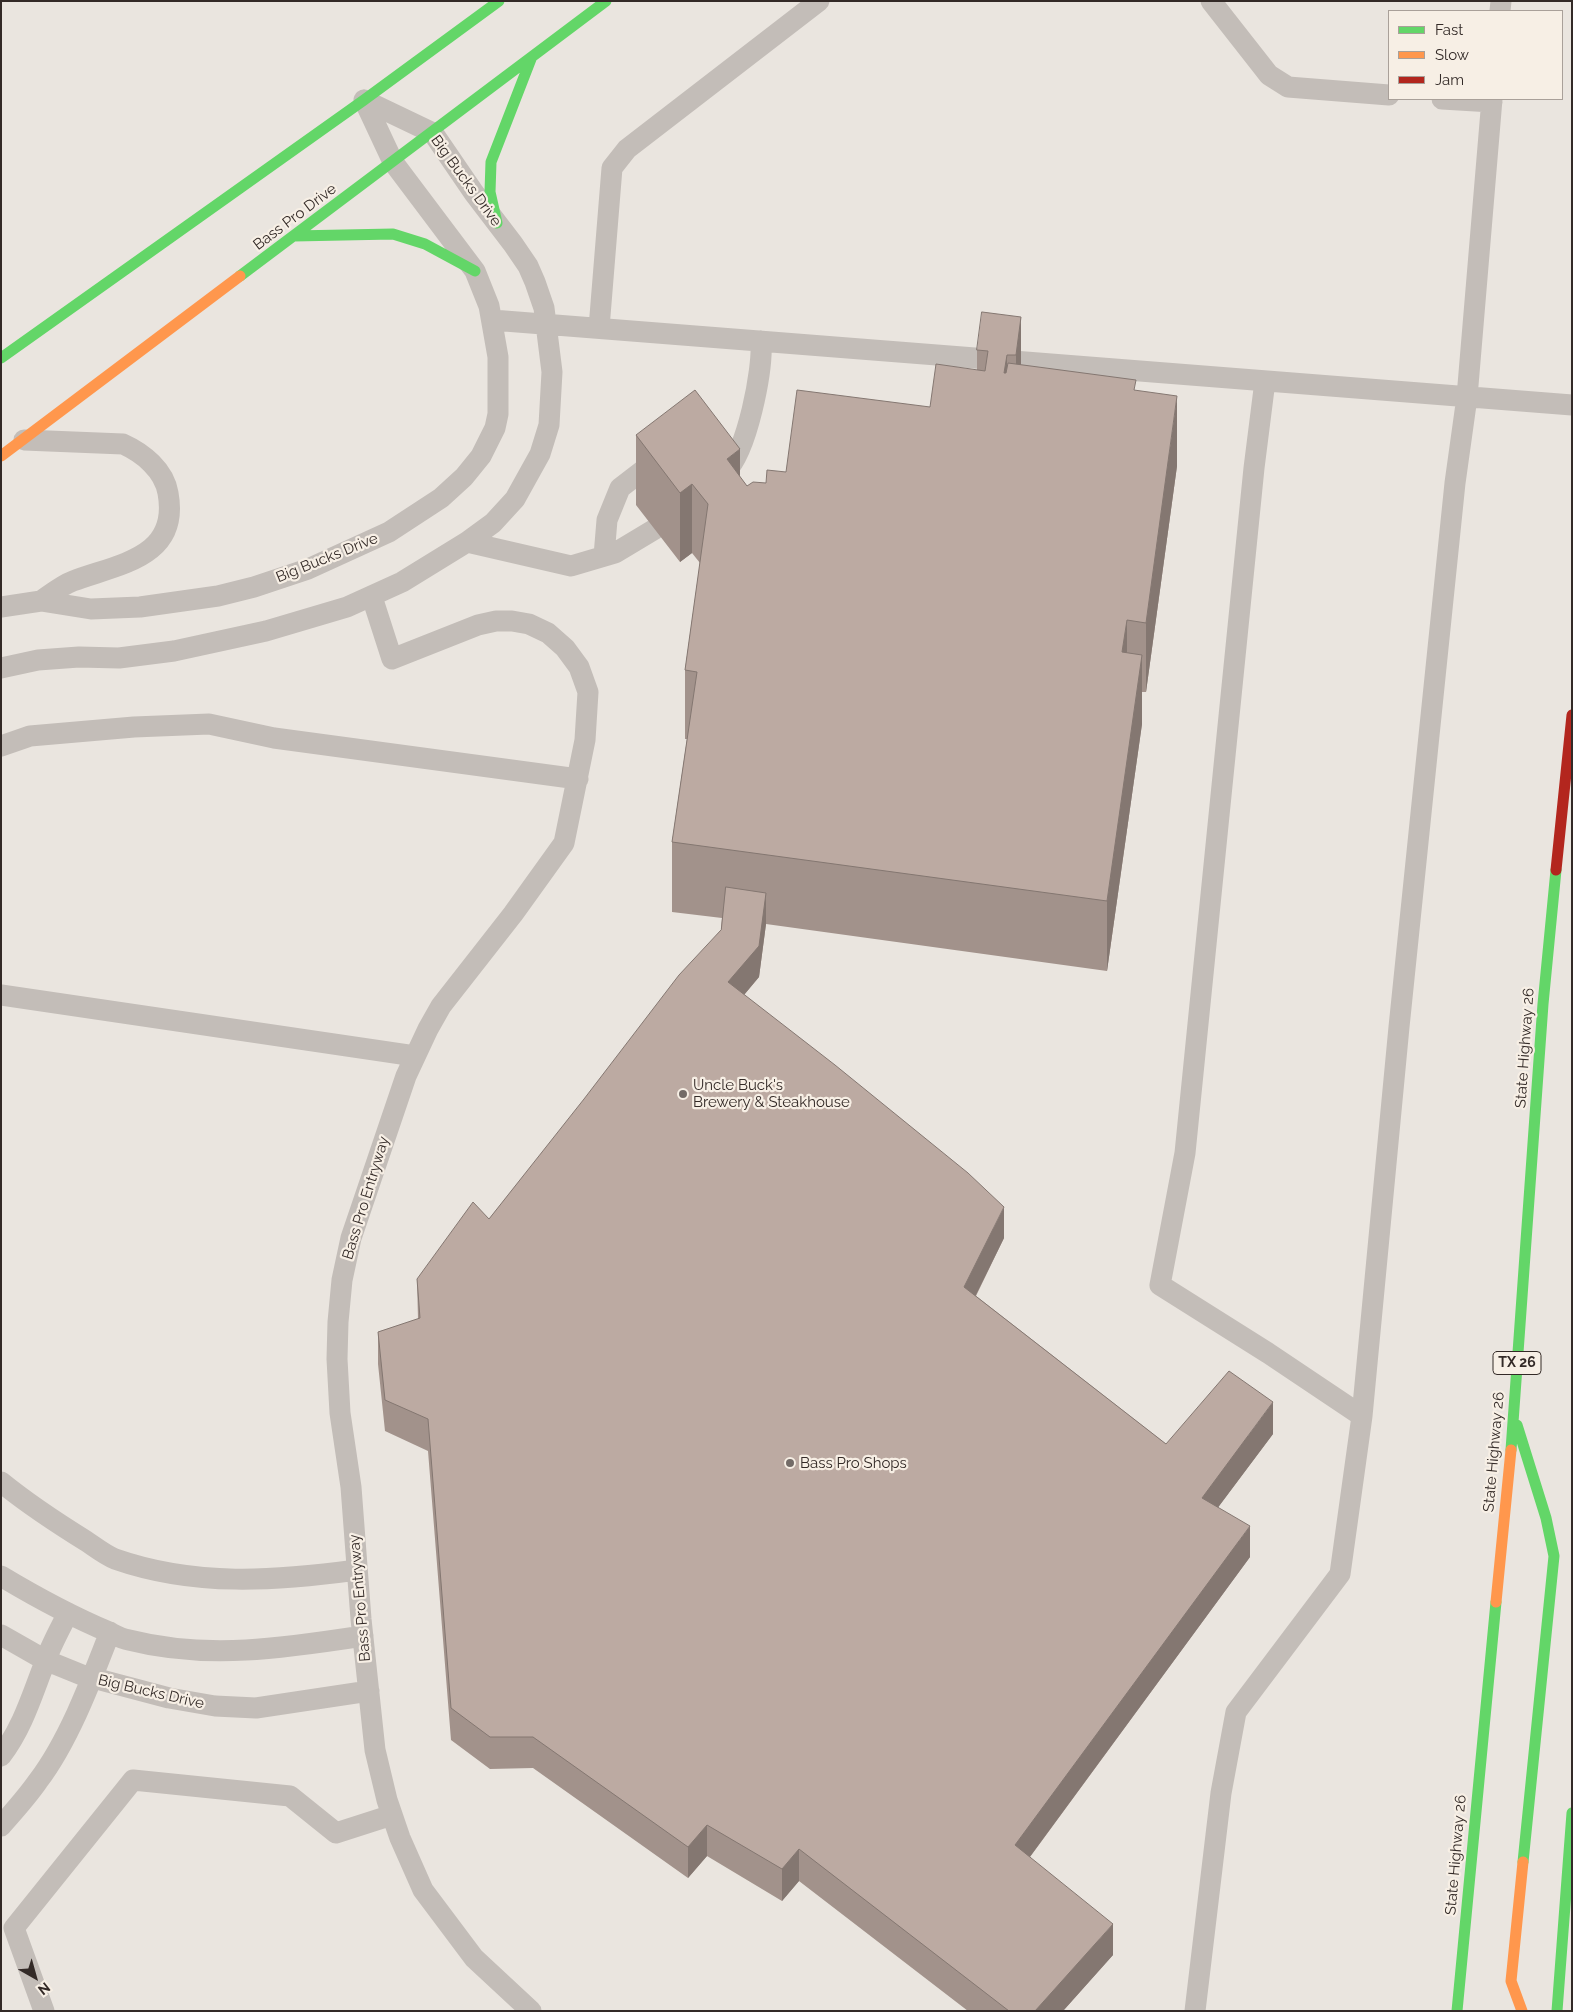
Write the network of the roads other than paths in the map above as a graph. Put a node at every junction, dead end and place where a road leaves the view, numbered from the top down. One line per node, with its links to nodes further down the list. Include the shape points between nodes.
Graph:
1 (499, 1): 7 (main road)
2 (606, 1): 5 (main road, Bass Pro Drive)
3 (819, 1): 17 (lane, via 626,149 612,168)
4 (1211, 1): 6 (lane, via 1269,74 1288,87)
5 (531, 59): 10 (main road, Bass Pro Drive); 12 (main road, via 491,162 490,192)
6 (1388, 95)
7 (364, 100): 10 (lane, Big Bucks Drive); 11 (lane, Big Bucks Drive); 19 (main road)
8 (1467, 100): 9 (lane)
9 (1492, 101): 21 (lane)
10 (433, 133): 11 (main road, Bass Pro Drive); 12 (lane, Big Bucks Drive)
11 (393, 162): 13 (main road, Bass Pro Drive); 14 (lane, Big Bucks Drive)
12 (497, 223): 16 (lane, Big Bucks Drive, via 532,274 544,308)
13 (294, 236): 14 (main road, via 401,235 444,253); 23 (main road, Bass Pro Drive)
14 (475, 271): 15 (lane, Big Bucks Drive)
15 (492, 320): 16 (lane); 31 (lane, Big Bucks Drive, via 498,357 495,428 481,456 464,477 441,498 389,532 308,569 254,588 218,596 140,608 91,610)
16 (545, 324): 17 (lane); 28 (lane, Big Bucks Drive, via 552,372 551,398 549,425 540,454 515,499)
17 (599, 328): 18 (lane)
18 (761, 341): 20 (lane); 26 (lane, via 751,417 735,433 732,465)
19 (1, 358)
20 (1265, 381): 21 (lane); 40 (lane, via 1186,1144 1160,1285)
21 (1467, 397): 22 (lane); 40 (lane, via 1454,492)
22 (1572, 405)
23 (24, 440): 25 (main road, Bass Pro Drive); 31 (lane, via 123,444 135,449 158,471 167,487 170,505 168,522 160,539 143,556 71,581)
24 (677, 448): 29 (lane, via 620,488 607,520)
25 (1, 456)
26 (714, 483)
27 (692, 500): 29 (lane, via 648,534)
28 (467, 542): 29 (lane, via 571,566); 30 (lane, Big Bucks Drive)
29 (604, 556)
30 (372, 597): 33 (lane, Big Bucks Drive, via 274,629 174,651 120,658 38,660); 36 (lane, Bass Pro Entryway, via 392,659 496,621 529,624 565,648 578,667 588,692)
31 (41, 601): 32 (lane, Big Bucks Drive)
32 (1, 607)
33 (1, 668)
34 (1572, 715): 39 (main road, State Highway 26 / TX 26, via 1543,1004)
35 (1, 746): 36 (lane, via 30,736 134,726 209,724 274,738)
36 (578, 780): 38 (lane, Bass Pro Entryway, via 564,843 441,1006)
37 (1, 995): 38 (lane)
38 (415, 1056): 42 (lane, Bass Pro Entryway, via 351,1238 342,1280 338,1377)
39 (1514, 1414): 59 (main road, State Highway 26 / TX 26); 60 (main road, via 1546,1518 1554,1556 1511,1981)
40 (1362, 1416): 58 (lane, via 1340,1574 1236,1712 1222,1794)
41 (1, 1482): 42 (lane, via 56,1523 114,1558 146,1567 192,1577 242,1580 296,1578)
42 (357, 1570): 47 (lane, Bass Pro Entryway)
43 (1, 1576): 44 (lane)
44 (68, 1614): 45 (lane); 48 (lane)
45 (110, 1632): 47 (lane, via 128,1640 200,1652 250,1652); 49 (lane)
46 (1, 1635): 48 (lane, Big Bucks Drive)
47 (363, 1636): 50 (lane, Bass Pro Entryway)
48 (45, 1660): 49 (lane, Big Bucks Drive); 51 (lane, via 26,1712)
49 (92, 1678): 50 (lane, Big Bucks Drive, via 170,1698 215,1706 256,1708); 54 (lane, via 39,1780)
50 (369, 1691): 53 (lane, Bass Pro Entryway, via 375,1750)
51 (1, 1756)
52 (1572, 1813): 55 (main road)
53 (392, 1815): 56 (lane, via 336,1833 290,1796 132,1780 14,1928); 57 (lane, Bass Pro Entryway, via 423,1890 474,1958)
54 (1, 1826)
55 (1565, 1984): 61 (main road)
56 (44, 2011)
57 (531, 2011)
58 (1195, 2011)
59 (1456, 2011)
60 (1522, 2011)
61 (1557, 2011)

